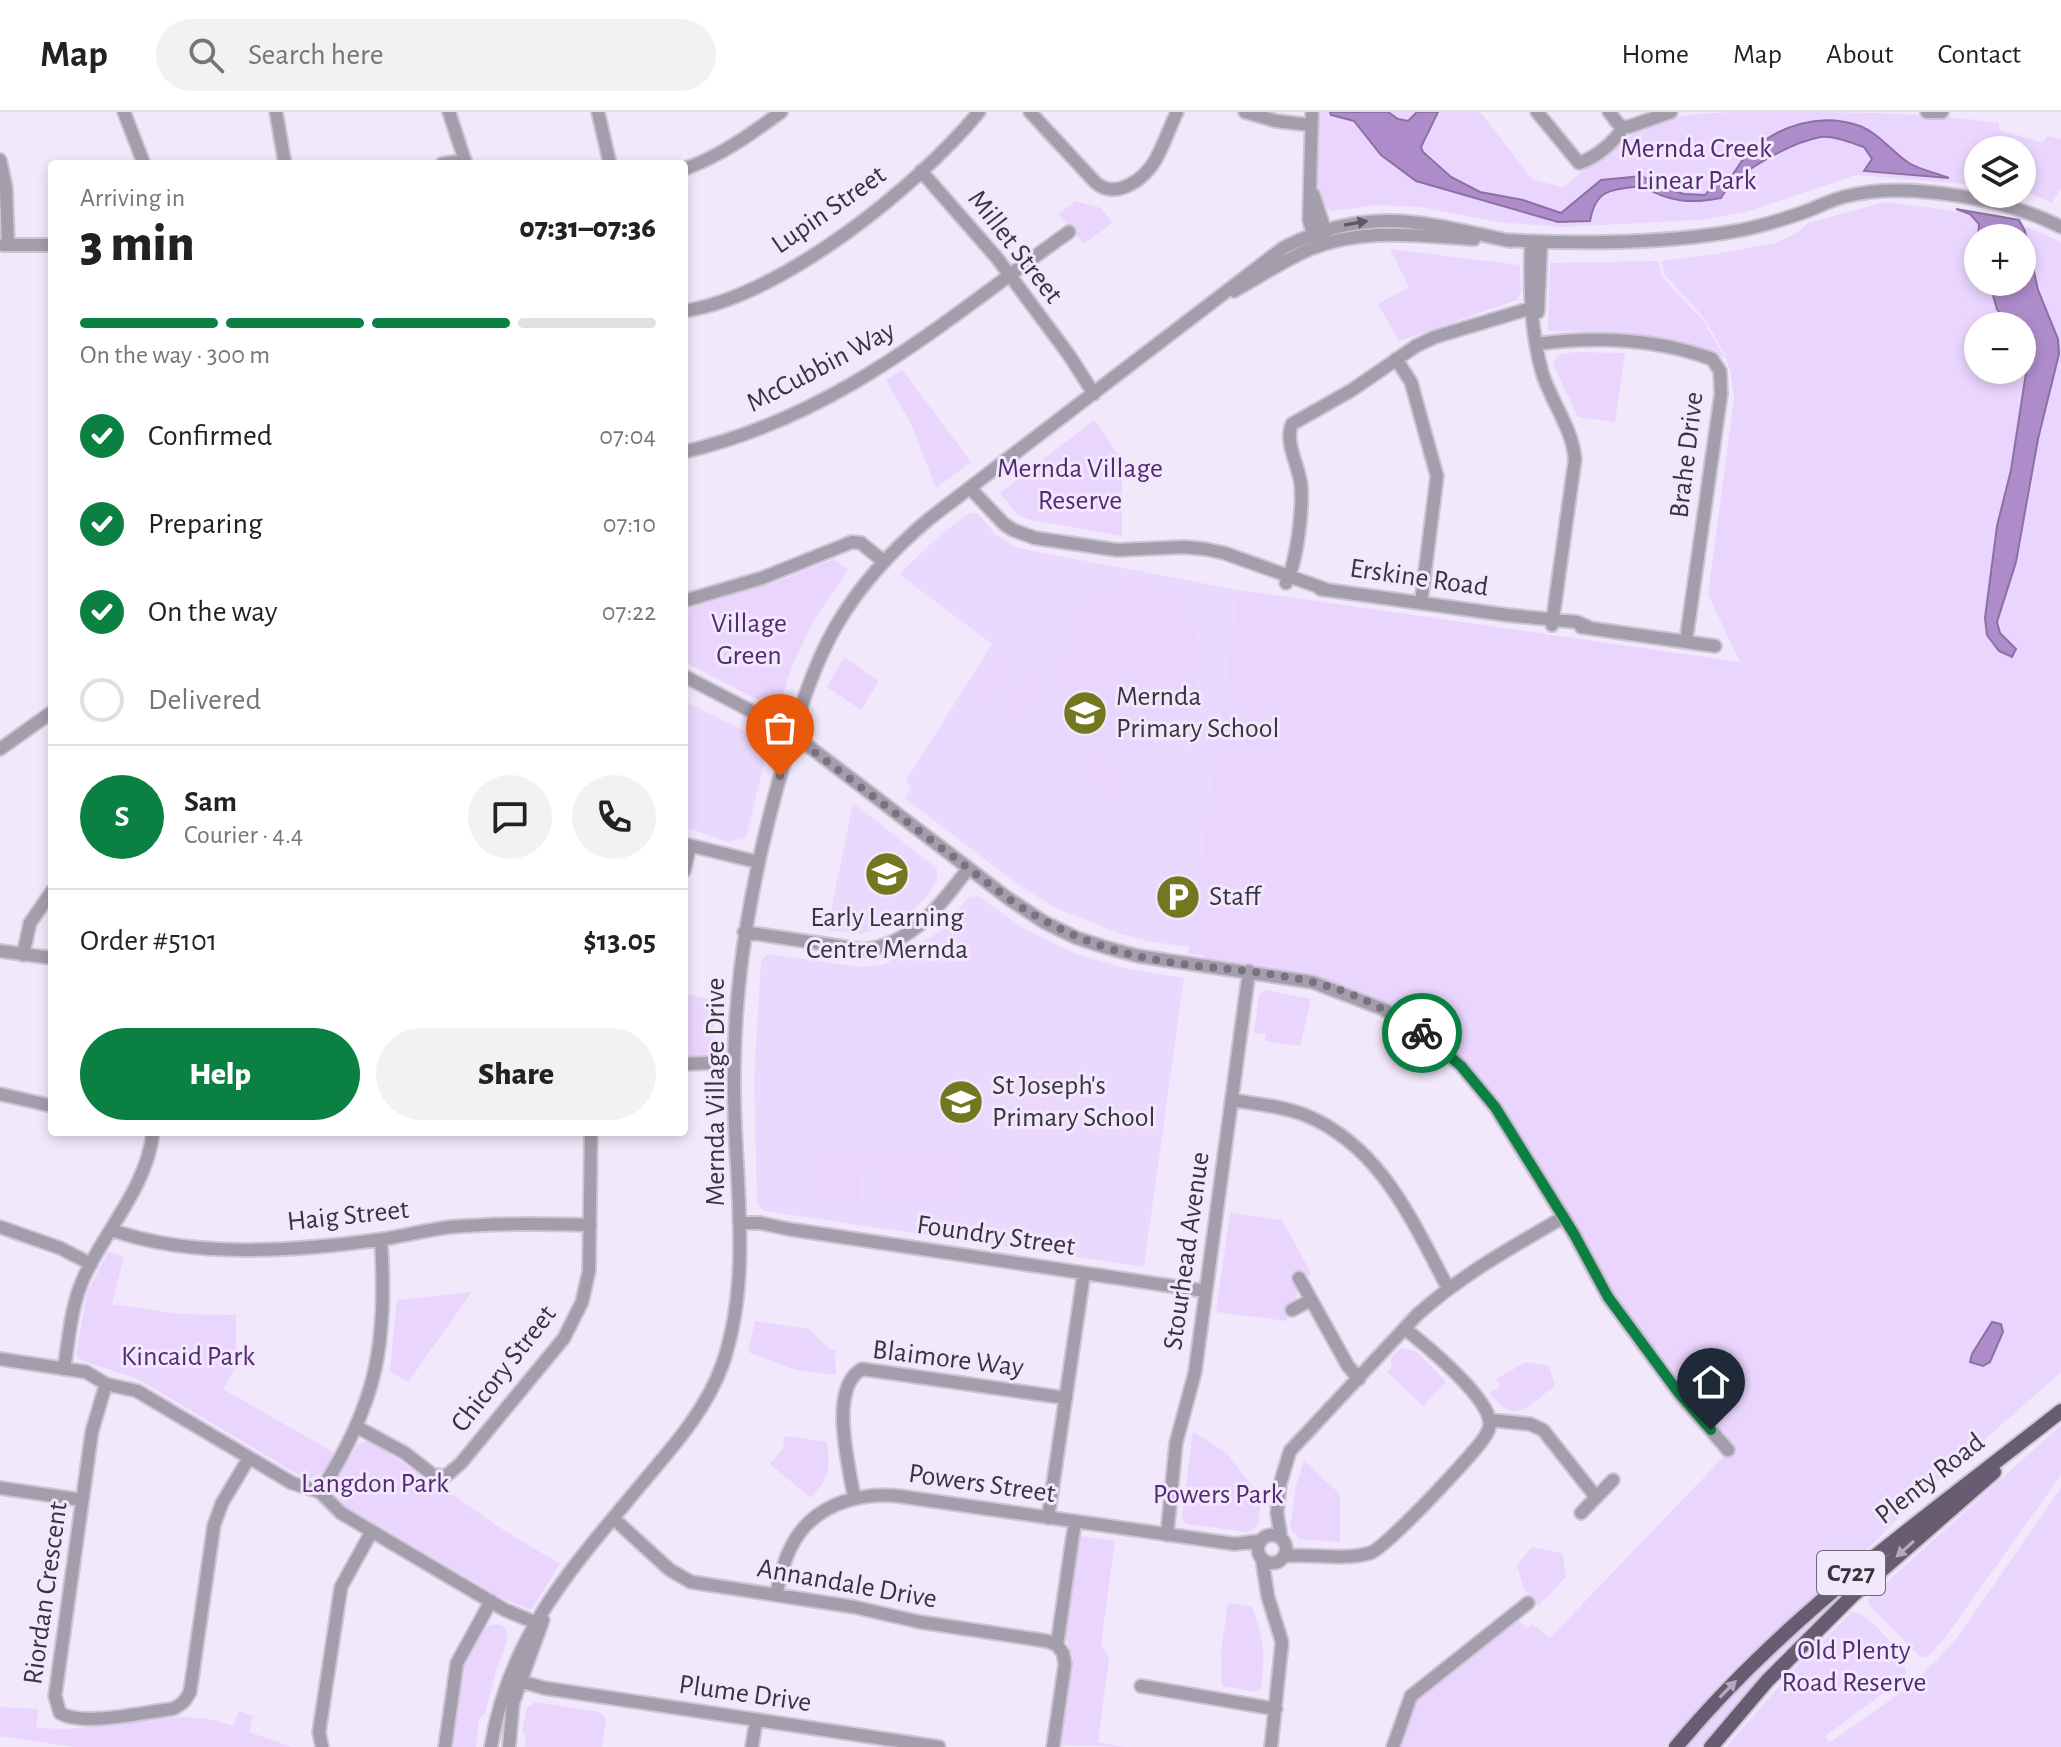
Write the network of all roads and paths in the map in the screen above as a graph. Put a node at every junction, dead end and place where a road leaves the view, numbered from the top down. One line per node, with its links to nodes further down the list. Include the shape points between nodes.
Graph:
1 (124, 112): 18 (street)
2 (276, 112): 19 (street)
3 (449, 112): 20 (street)
4 (598, 112): 21 (street)
5 (781, 112): 22 (street)
6 (979, 112): 23 (street, Lupin Street)
7 (1030, 112): 8 (street, via 1099,186 1113,191 1151,167)
8 (1177, 112)
9 (1245, 112): 15 (street, via 1276,121)
10 (1537, 112): 16 (street, via 1579,163 1616,138)
11 (1609, 112): 16 (street)
12 (1671, 112): 16 (street)
13 (1927, 112): 14 (street)
14 (1942, 112)
15 (1312, 118): 27 (street, via 1309,220)
16 (1623, 127)
17 (0, 160): 30 (street, via 6,188)
18 (142, 160)
19 (284, 160)
20 (464, 160)
21 (609, 160)
22 (688, 168)
23 (921, 171): 33 (street, Millet Street); 36 (street, Lupin Street, via 875,212 799,263 721,302)
24 (2061, 210): 25 (street)
25 (2057, 225): 29 (street, Mernda Village Drive, via 1981,199 1881,190 1844,196 1730,232)
26 (1069, 232): 33 (street, McCubbin Way)
27 (1319, 232): 28 (street, Mernda Village Drive, one-way to 28, via 1363,221 1406,220); 32 (street); 34 (street, Mernda Village Drive, via 1260,263)
28 (1510, 241): 29 (street, Mernda Village Drive); 32 (street, Mernda Village Drive, via 1392,233)
29 (1536, 243): 35 (street)
30 (4, 245): 31 (street)
31 (48, 245)
32 (1323, 245): 34 (street, Mernda Village Drive)
33 (1009, 276): 39 (street, Millet Street); 40 (street, McCubbin Way, via 860,381 783,419)
34 (1217, 300): 39 (street, Mernda Village Drive)
35 (1534, 307): 37 (street); 38 (street, via 1435,337)
36 (688, 310)
37 (1536, 344): 46 (street, via 1575,459); 47 (street, Brahe Drive, via 1646,342 1712,359 1720,371)
38 (1396, 359): 43 (street, via 1292,424 1289,436 1302,490); 45 (street, via 1411,382 1437,476)
39 (1096, 391): 41 (street, Mernda Village Drive)
40 (688, 451)
41 (974, 484): 42 (street, Mernda Village Drive); 43 (street, Erskine Road, via 996,515 1013,530 1035,538 1117,550 1205,549)
42 (883, 561): 44 (street, via 852,542 762,578); 51 (street, Mernda Village Drive, via 827,643)
43 (1287, 580): 45 (street, Erskine Road, via 1311,589)
44 (688, 600)
45 (1421, 603): 46 (street, Erskine Road)
46 (1553, 622): 47 (street, Erskine Road)
47 (1686, 641): 48 (street, Erskine Road)
48 (1715, 646)
49 (688, 678): 51 (street)
50 (48, 715): 52 (street)
51 (792, 735): 54 (street, Mernda Village Drive); 55 (street)
52 (0, 749)
53 (688, 845): 54 (street)
54 (758, 862): 57 (street, Mernda Village Drive)
55 (968, 869): 57 (street, via 928,919 878,948); 61 (street, via 1028,912 1077,938 1138,956)
56 (48, 897): 59 (street, via 30,923)
57 (744, 932): 62 (street, Mernda Village Drive)
58 (0, 951): 59 (street)
59 (23, 955): 60 (street)
60 (48, 958)
61 (1249, 971): 65 (street, Stourhead Avenue); 69 (street, via 1333,988 1421,1031 1461,1066 1495,1107)
62 (734, 1062): 63 (street); 72 (street, Mernda Village Drive)
63 (688, 1064)
64 (0, 1094): 66 (street)
65 (1232, 1100): 78 (street, via 1306,1115 1355,1145 1390,1184); 79 (street, Stourhead Avenue)
66 (48, 1105)
67 (152, 1136): 73 (street)
68 (591, 1136): 70 (street, Chicory Street)
69 (1564, 1217): 78 (street); 92 (street, via 1627,1324)
70 (590, 1225): 74 (street, Haig Street, via 505,1224); 91 (street, Chicory Street, via 586,1287 564,1338 452,1472 433,1475)
71 (0, 1227): 75 (street)
72 (739, 1227): 76 (street, Foundry Street, via 780,1228); 103 (street, Mernda Village Drive, via 738,1304 714,1384 682,1434)
73 (112, 1230): 74 (street, Haig Street, via 149,1241 222,1248); 75 (street)
74 (381, 1239): 91 (street, via 381,1343)
75 (91, 1264): 84 (street, via 78,1290)
76 (1084, 1273): 79 (street, Foundry Street); 87 (street)
77 (1299, 1278): 80 (street)
78 (1448, 1288): 82 (street)
79 (1205, 1291): 106 (street, Stourhead Avenue, via 1193,1388 1174,1455)
80 (1311, 1300): 81 (street); 85 (street)
81 (1292, 1310)
82 (1405, 1329): 85 (street); 90 (street, via 1457,1373 1486,1410)
83 (0, 1359): 84 (street)
84 (64, 1369): 86 (street, via 86,1372)
85 (1359, 1379): 100 (street, via 1290,1451)
86 (106, 1384): 93 (street, via 137,1391); 99 (street, Riordan Crescent, via 92,1431)
87 (1066, 1398): 97 (street, Blaimore Way, via 862,1369 850,1379 843,1418); 102 (street)
88 (2061, 1411): 89 (main road, Plenty Road / C727)
89 (2047, 1422): 132 (main road, Plenty Road / C727, one-way to 89, via 1768,1648 1855,1570); 133 (main road, Plenty Road / C727, one-way to 133, via 1852,1596 1767,1681)
90 (1489, 1426): 98 (street, via 1524,1424 1543,1430); 110 (street, via 1464,1460 1379,1548 1359,1554)
91 (357, 1427): 96 (street)
92 (1728, 1450)
93 (249, 1458): 96 (street, via 300,1487); 99 (street, Riordan Crescent, via 218,1512 190,1692 172,1709 75,1719 60,1713 56,1704)
94 (1613, 1480): 98 (street)
95 (0, 1488): 99 (street)
96 (320, 1492): 105 (street, via 341,1513)
97 (854, 1497): 102 (street, Powers Street, via 898,1496); 114 (street, Powers Street, via 825,1510 802,1530 786,1558)
98 (1596, 1497): 101 (street)
99 (82, 1500)
100 (1277, 1513): 107 (street); 108 (street)
101 (1581, 1513)
102 (1048, 1518): 104 (street, Powers Street)
103 (611, 1521): 114 (street, Annandale Drive, via 683,1580); 117 (street, Mernda Village Drive, via 558,1587)
104 (1075, 1521): 106 (street, Powers Street); 118 (street)
105 (372, 1531): 115 (street); 123 (street, via 338,1597 319,1732)
106 (1167, 1535): 109 (street, Powers Street)
107 (1264, 1538): 108 (street); 109 (street, Powers Street); 111 (street, via 1258,1548)
108 (1283, 1540): 110 (street); 112 (street)
109 (1235, 1544): 111 (street, Powers Street)
110 (1309, 1554): 112 (street)
111 (1261, 1557): 112 (street, via 1269,1562); 113 (street)
112 (1280, 1559): 113 (street)
113 (1267, 1587): 121 (street, via 1282,1642)
114 (776, 1595): 118 (street, Annandale Drive)
115 (491, 1601): 117 (street); 124 (street, via 457,1663)
116 (1529, 1622): 131 (street, via 1524,1606 1411,1696)
117 (534, 1627): 119 (street, Mernda Village Drive)
118 (1052, 1643): 129 (street, via 1063,1653 1065,1664)
119 (515, 1684): 122 (street, Plume Drive); 125 (street, Mernda Village Drive); 126 (street, Mernda Village Drive)
120 (1141, 1686): 121 (street)
121 (1276, 1709): 130 (street)
122 (756, 1720): 127 (street); 128 (street, Plume Drive)
123 (322, 1747)
124 (445, 1747)
125 (491, 1747)
126 (509, 1747)
127 (752, 1747)
128 (939, 1747)
129 (1053, 1747)
130 (1271, 1747)
131 (1393, 1747)
132 (1676, 1747)
133 (1711, 1747)

